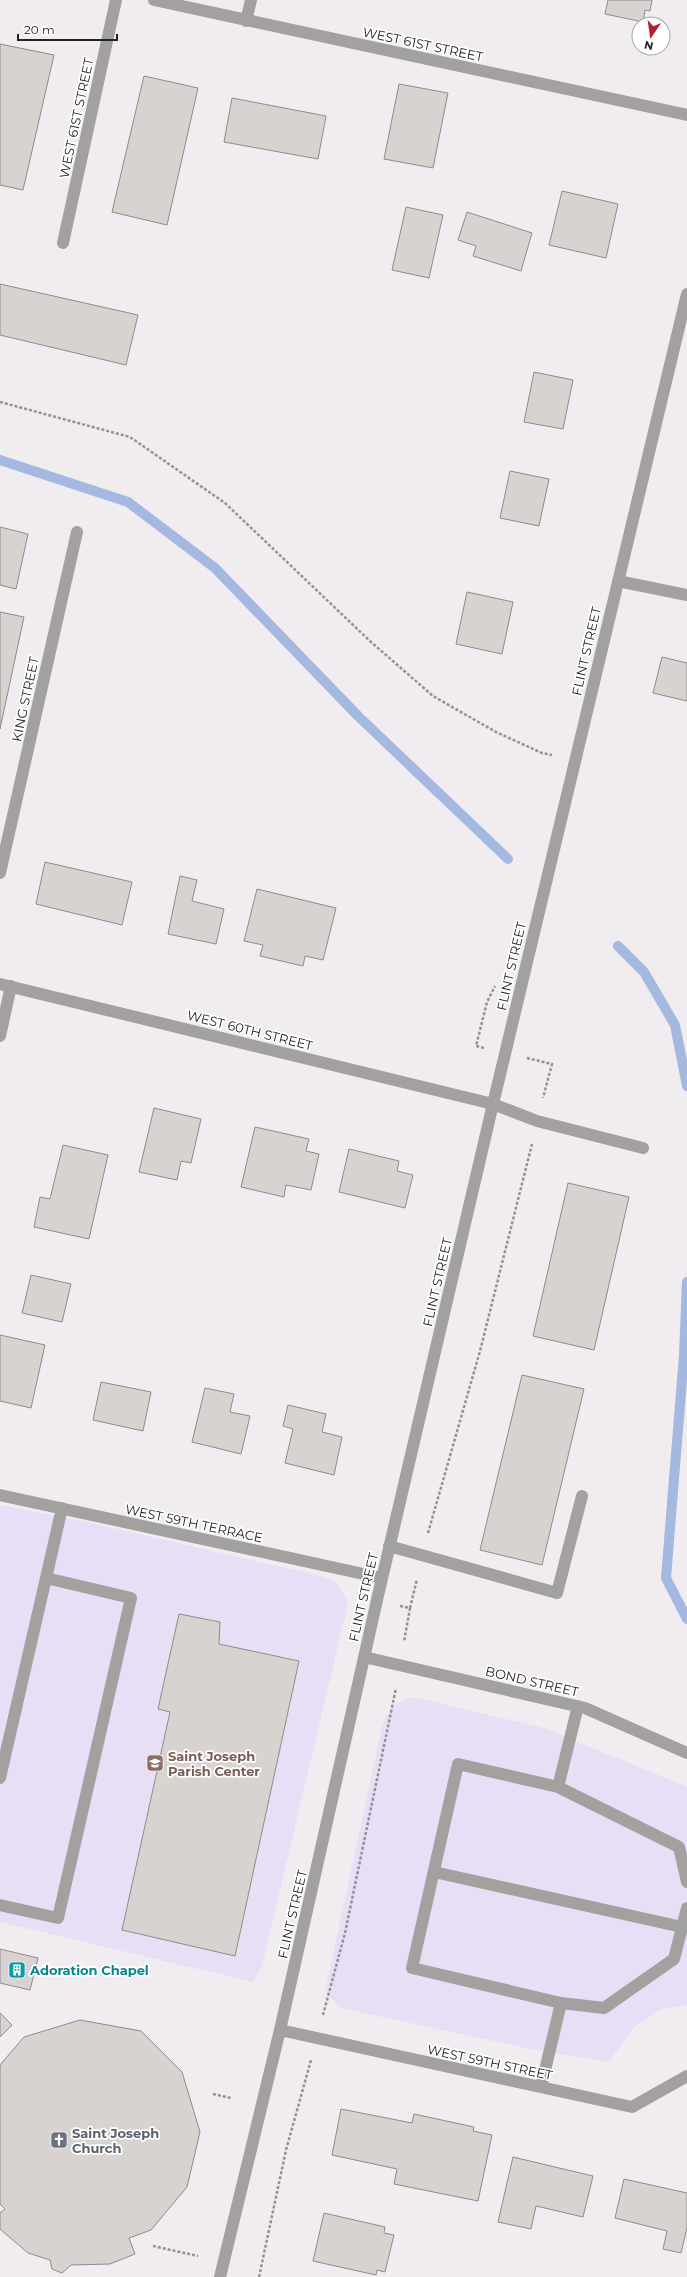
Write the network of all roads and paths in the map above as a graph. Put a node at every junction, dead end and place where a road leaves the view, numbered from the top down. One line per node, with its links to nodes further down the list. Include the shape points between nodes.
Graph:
1 (116, 0): 6 (street, WEST 61ST STREET)
2 (154, 0): 4 (street, WEST 61ST STREET)
3 (251, 0): 4 (street)
4 (246, 21): 5 (street, WEST 61ST STREET)
5 (687, 115)
6 (63, 243)
7 (687, 294): 10 (street, FLINT STREET)
8 (0, 402): 12 (path, via 130,436 225,503 371,642 434,696 496,732 542,753)
9 (76, 532): 13 (street, KING STREET)
10 (618, 581): 11 (street); 12 (street, FLINT STREET)
11 (687, 595)
12 (575, 759): 17 (street, FLINT STREET)
13 (0, 873)
14 (6, 985): 15 (street); 17 (street, WEST 60TH STREET)
15 (0, 1036)
16 (552, 1064): 18 (path)
17 (493, 1104): 18 (street, WEST 60TH STREET); 23 (street, FLINT STREET)
18 (537, 1121): 19 (street, WEST 60TH STREET); 24 (path, via 480,1351)
19 (643, 1148)
20 (0, 1495): 22 (street, WEST 59TH TERRACE)
21 (582, 1496): 24 (street, via 557,1593)
22 (62, 1508): 25 (street); 26 (street, WEST 59TH TERRACE)
23 (389, 1546): 24 (street); 26 (street, FLINT STREET)
24 (422, 1555): 28 (path)
25 (46, 1578): 34 (street); 38 (street, via 131,1598 58,1918)
26 (382, 1578): 30 (street, FLINT STREET)
27 (394, 1604): 28 (path)
28 (410, 1608): 29 (path)
29 (404, 1638)
30 (364, 1656): 32 (street, BOND STREET); 42 (street, FLINT STREET)
31 (394, 1699): 43 (path, via 345,1933)
32 (578, 1706): 33 (street, BOND STREET); 35 (street)
33 (687, 1754)
34 (0, 1778)
35 (558, 1788): 36 (street, via 458,1764); 37 (street, via 679,1847)
36 (434, 1872): 40 (street); 41 (street, via 412,1968)
37 (687, 1882)
38 (0, 1905)
39 (687, 1908): 40 (street)
40 (682, 1927): 41 (street, via 674,1959 604,2008)
41 (561, 2003): 45 (street)
42 (280, 2030): 43 (street, WEST 59TH STREET); 50 (street, FLINT STREET)
43 (317, 2038): 45 (street, WEST 59TH STREET); 51 (path, via 286,2150)
44 (687, 2076): 45 (street, WEST 59TH STREET, via 632,2107)
45 (541, 2087)
46 (213, 2094): 47 (path)
47 (231, 2098)
48 (153, 2246): 49 (path)
49 (198, 2256)
50 (220, 2277)
51 (259, 2277)

